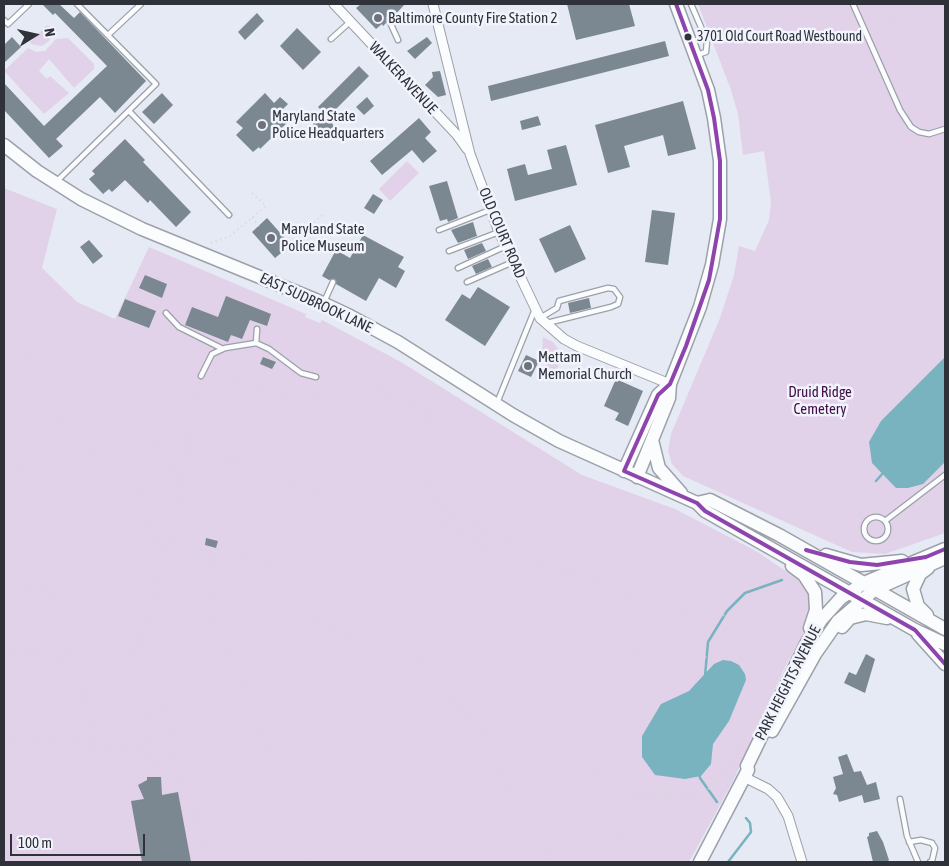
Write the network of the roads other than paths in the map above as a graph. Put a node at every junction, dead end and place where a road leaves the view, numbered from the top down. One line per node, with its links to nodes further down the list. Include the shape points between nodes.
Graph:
1 (29, 4): 9 (lane, via 8,24)
2 (78, 4): 12 (lane)
3 (141, 4): 12 (lane)
4 (334, 4): 11 (street, WALKER AVENUE)
5 (433, 4): 19 (street, OLD COURT ROAD)
6 (676, 4): 15 (main road)
7 (690, 4): 15 (lane, via 707,42 706,52)
8 (853, 4): 17 (lane, via 900,110 911,127 929,134)
9 (4, 20)
10 (390, 20): 14 (lane)
11 (351, 21): 13 (lane); 19 (street, WALKER AVENUE, via 457,135)
12 (108, 35): 16 (lane, via 156,84)
13 (331, 39)
14 (398, 40)
15 (696, 55): 40 (main road, via 714,118 720,161 720,219 709,280)
16 (129, 111): 20 (lane); 22 (lane)
17 (945, 129)
18 (4, 145): 20 (main road, EAST SUDBROOK LANE)
19 (470, 154): 21 (street, OLD COURT ROAD)
20 (54, 183): 31 (main road, EAST SUDBROOK LANE, via 114,217)
21 (490, 210): 23 (lane); 24 (street, OLD COURT ROAD)
22 (229, 216)
23 (439, 230)
24 (499, 232): 25 (street, OLD COURT ROAD); 26 (lane)
25 (506, 246): 27 (street, OLD COURT ROAD); 28 (lane)
26 (448, 251)
27 (513, 262): 30 (lane); 32 (street, OLD COURT ROAD)
28 (458, 268)
29 (333, 282): 31 (lane)
30 (467, 282)
31 (324, 303): 41 (main road, EAST SUDBROOK LANE, via 398,342)
32 (536, 307): 34 (street, OLD COURT ROAD); 41 (lane)
33 (166, 313): 37 (lane, via 179,327)
34 (543, 321): 34 (lane, via 612,307 618,304 620,297 614,289 608,288 559,301 557,308); 40 (street, via 577,346)
35 (257, 329): 36 (lane)
36 (256, 343): 37 (lane); 39 (lane, via 301,373)
37 (223, 349): 38 (lane, via 212,354)
38 (201, 376)
39 (316, 377)
40 (670, 384): 42 (main road, via 669,398); 43 (main road, via 658,395)
41 (497, 404): 43 (main road, EAST SUDBROOK LANE, via 559,441)
42 (652, 438): 45 (main road); 46 (main road, via 659,468)
43 (624, 471): 45 (main road)
44 (945, 475): 47 (lane)
45 (637, 477): 46 (main road)
46 (692, 500): 48 (main road, via 705,511); 49 (main road, via 710,500)
47 (885, 521): 47 (lane, via 888,531 882,540 868,537 864,527 866,522 876,517)
48 (774, 549): 54 (main road); 59 (main road, via 804,575 815,592 816,610)
49 (804, 549): 52 (main road, via 861,565); 53 (main road)
50 (945, 549): 52 (main road, PARK HEIGHTS AVENUE)
51 (945, 558): 52 (main road, PARK HEIGHTS AVENUE)
52 (930, 560): 53 (main road, PARK HEIGHTS AVENUE); 56 (main road, via 913,589 918,606)
53 (869, 586): 54 (main road, PARK HEIGHTS AVENUE); 56 (main road)
54 (856, 595): 55 (main road); 59 (main road, PARK HEIGHTS AVENUE, via 841,598 820,620); 60 (main road, PARK HEIGHTS AVENUE)
55 (901, 622): 58 (main road); 60 (main road, via 866,614 850,618 827,643)
56 (933, 623): 57 (main road)
57 (945, 629)
58 (915, 630): 61 (main road); 62 (main road)
59 (806, 644): 63 (main road, PARK HEIGHTS AVENUE)
60 (821, 644): 63 (main road, PARK HEIGHTS AVENUE, via 753,769)
61 (945, 644)
62 (945, 664)
63 (746, 774): 66 (main road, PARK HEIGHTS AVENUE); 67 (street, via 777,797 788,816)
64 (900, 799): 65 (lane)
65 (909, 842): 68 (lane); 69 (lane, via 921,840 932,843 935,848)
66 (700, 862)
67 (802, 862)
68 (918, 862)
69 (930, 862)

